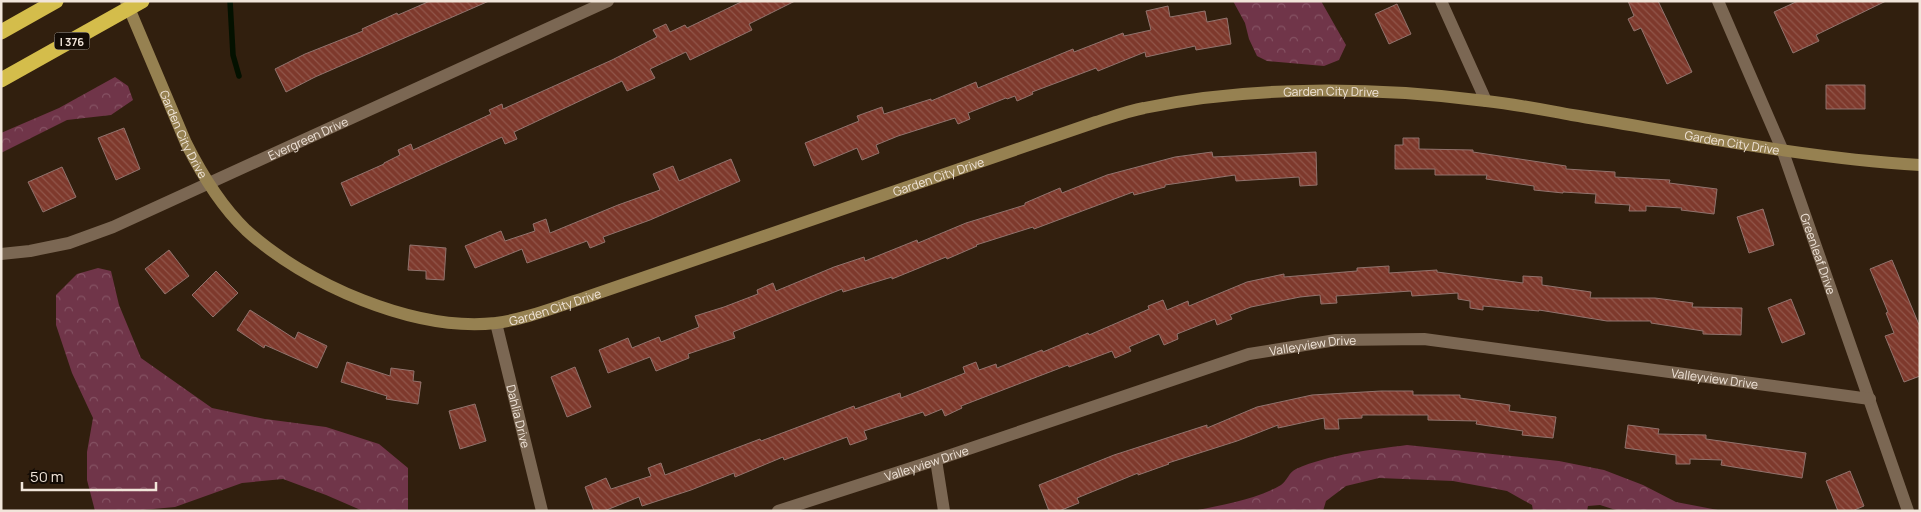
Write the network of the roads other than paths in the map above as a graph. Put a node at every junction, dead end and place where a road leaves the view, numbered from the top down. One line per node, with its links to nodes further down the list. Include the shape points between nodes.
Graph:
1 (56, 1): 7 (highway)
2 (126, 1): 12 (street, Garden City Drive, via 186,143)
3 (142, 1): 8 (highway, I 376)
4 (608, 1): 12 (street, Evergreen Drive)
5 (1441, 1): 9 (street)
6 (1718, 1): 10 (street, Greenleaf Drive)
7 (1, 32)
8 (1, 80)
9 (1486, 101): 10 (street, Garden City Drive); 14 (street, Garden City Drive, via 1373,92 1295,92 1206,98 1142,108 584,298)
10 (1782, 149): 11 (street, Garden City Drive); 15 (street, Greenleaf Drive)
11 (1920, 165)
12 (208, 183): 13 (street, Evergreen Drive, via 113,227 69,242); 14 (street, Garden City Drive, via 246,229 285,262 318,280 362,300 413,316 457,323)
13 (1, 254)
14 (496, 323): 17 (street, Dahlia Drive)
15 (1870, 399): 16 (street, Valleyview Drive, via 1424,339 1336,340 1248,354); 20 (street, Greenleaf Drive)
16 (936, 460): 18 (street, Valleyview Drive); 19 (street)
17 (542, 511)
18 (778, 511)
19 (944, 511)
20 (1908, 511)

